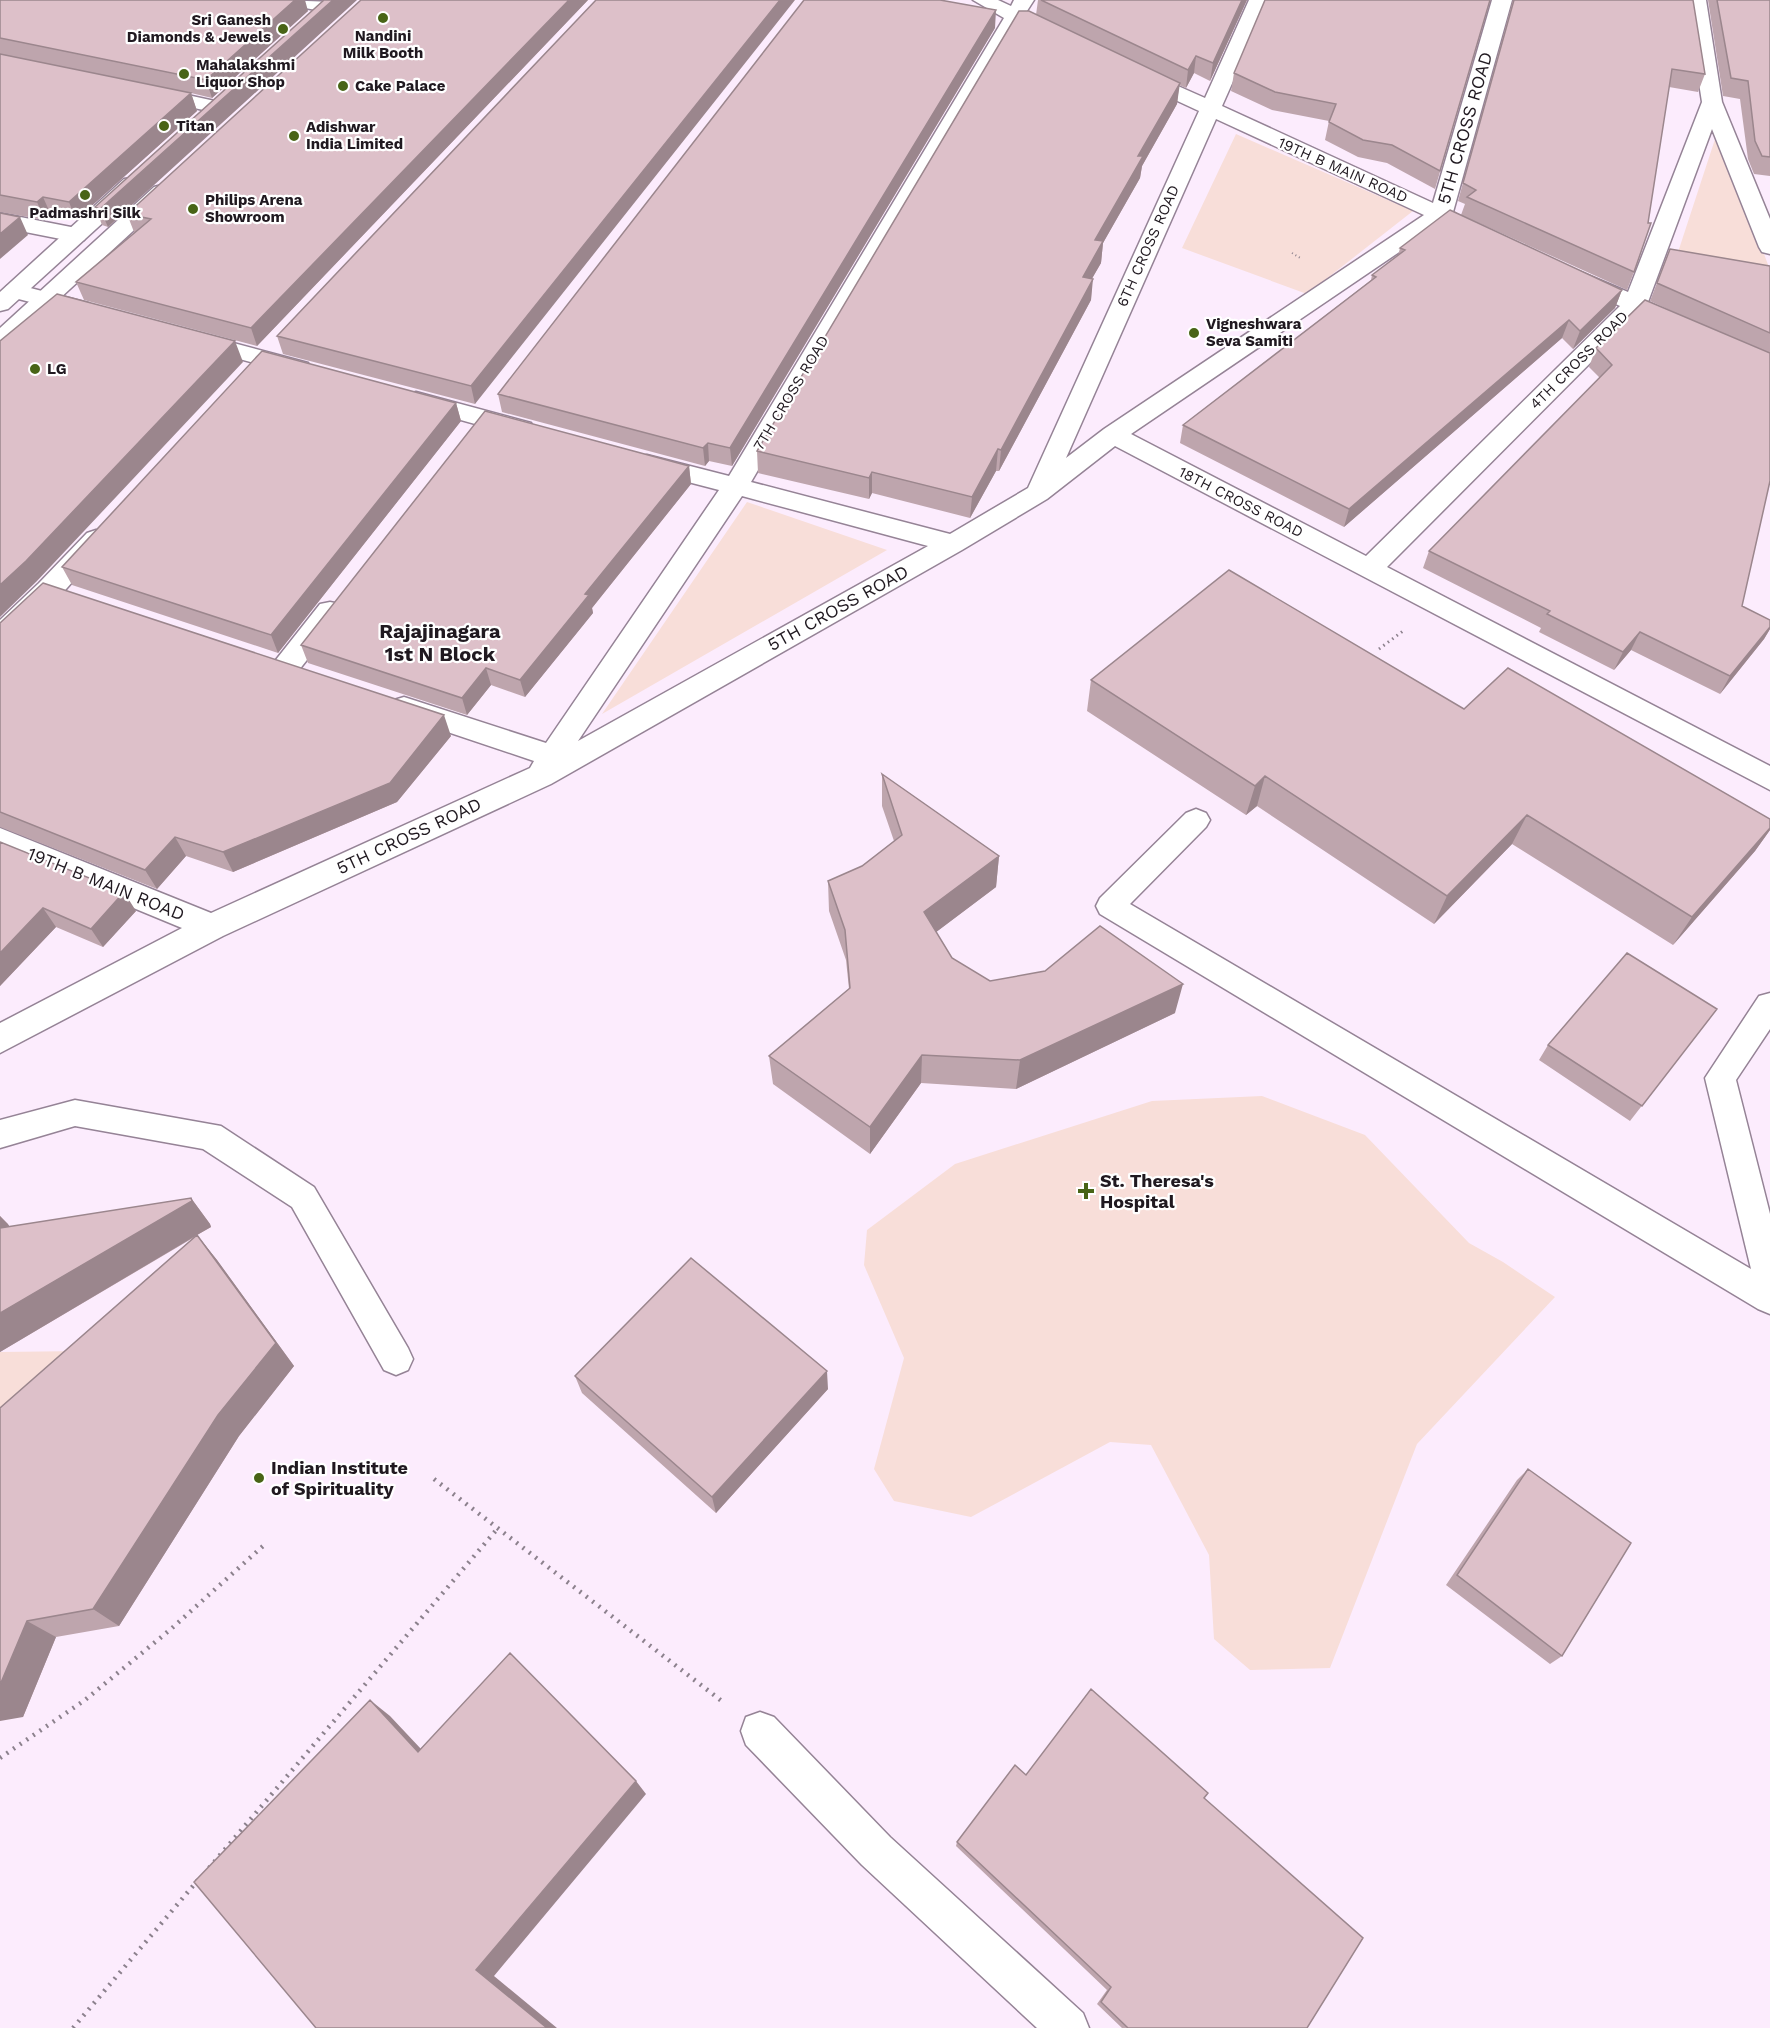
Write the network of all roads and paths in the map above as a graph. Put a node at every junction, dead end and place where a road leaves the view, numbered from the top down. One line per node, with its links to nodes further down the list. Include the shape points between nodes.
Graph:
1 (290, 0): 5 (street)
2 (1259, 0): 15 (street, 6TH CROSS ROAD)
3 (1502, 0): 19 (street, 5TH CROSS ROAD)
4 (1696, 0): 13 (street)
5 (331, 3): 8 (street)
6 (977, 5): 7 (street)
7 (1020, 8): 9 (street); 37 (street, 7TH CROSS ROAD)
8 (310, 22)
9 (1048, 32)
10 (1123, 69): 15 (street, 19TH B MAIN ROAD)
11 (136, 90): 14 (street)
12 (234, 91): 14 (street)
13 (1712, 102): 23 (street); 27 (street, 4TH CROSS ROAD)
14 (217, 107): 16 (street)
15 (1209, 110): 19 (street, 19TH B MAIN ROAD); 38 (street, 6TH CROSS ROAD)
16 (199, 123)
17 (146, 171): 22 (street)
18 (181, 175): 26 (street)
19 (1441, 214): 21 (street, 19TH B MAIN ROAD); 34 (street, 5TH CROSS ROAD)
20 (0, 220): 22 (street)
21 (1473, 229)
22 (76, 235): 25 (street)
23 (1770, 246)
24 (1559, 269): 27 (street)
25 (7, 297): 26 (street)
26 (46, 299): 28 (street); 31 (street)
27 (1635, 304): 30 (street); 41 (street, 4TH CROSS ROAD)
28 (101, 314)
29 (170, 333): 32 (street)
30 (1697, 333)
31 (0, 341)
32 (320, 374)
33 (389, 392): 35 (street)
34 (1113, 435): 38 (street, 5TH CROSS ROAD); 41 (street, 18TH CROSS ROAD)
35 (547, 436)
36 (625, 457): 37 (street)
37 (735, 487): 40 (street); 46 (street, 7TH CROSS ROAD)
38 (1038, 493): 40 (street, 5TH CROSS ROAD)
39 (112, 521): 43 (street, via 60,594)
40 (953, 544): 46 (street, 5TH CROSS ROAD)
41 (1370, 568): 47 (street, 18TH CROSS ROAD)
42 (343, 594): 44 (street)
43 (0, 636)
44 (285, 668)
45 (375, 697): 46 (street)
46 (547, 766): 50 (street, 5TH CROSS ROAD)
47 (1770, 778)
48 (1196, 820): 55 (lane, via 1110,906)
49 (0, 840): 50 (street, 19TH B MAIN ROAD)
50 (212, 927): 52 (street, 5TH CROSS ROAD)
51 (1770, 1005): 54 (lane, via 1720,1078)
52 (0, 1039)
53 (0, 1134): 56 (lane, via 75,1113 210,1136 303,1197)
54 (1770, 1280)
55 (1770, 1298)
56 (396, 1359)
57 (434, 1479): 58 (path)
58 (498, 1528): 60 (path); 62 (path)
59 (263, 1546): 61 (path, via 85,1700)
60 (760, 1731): 63 (lane, via 876,1851)
61 (0, 1758)
62 (73, 2028)
63 (1068, 2028)

